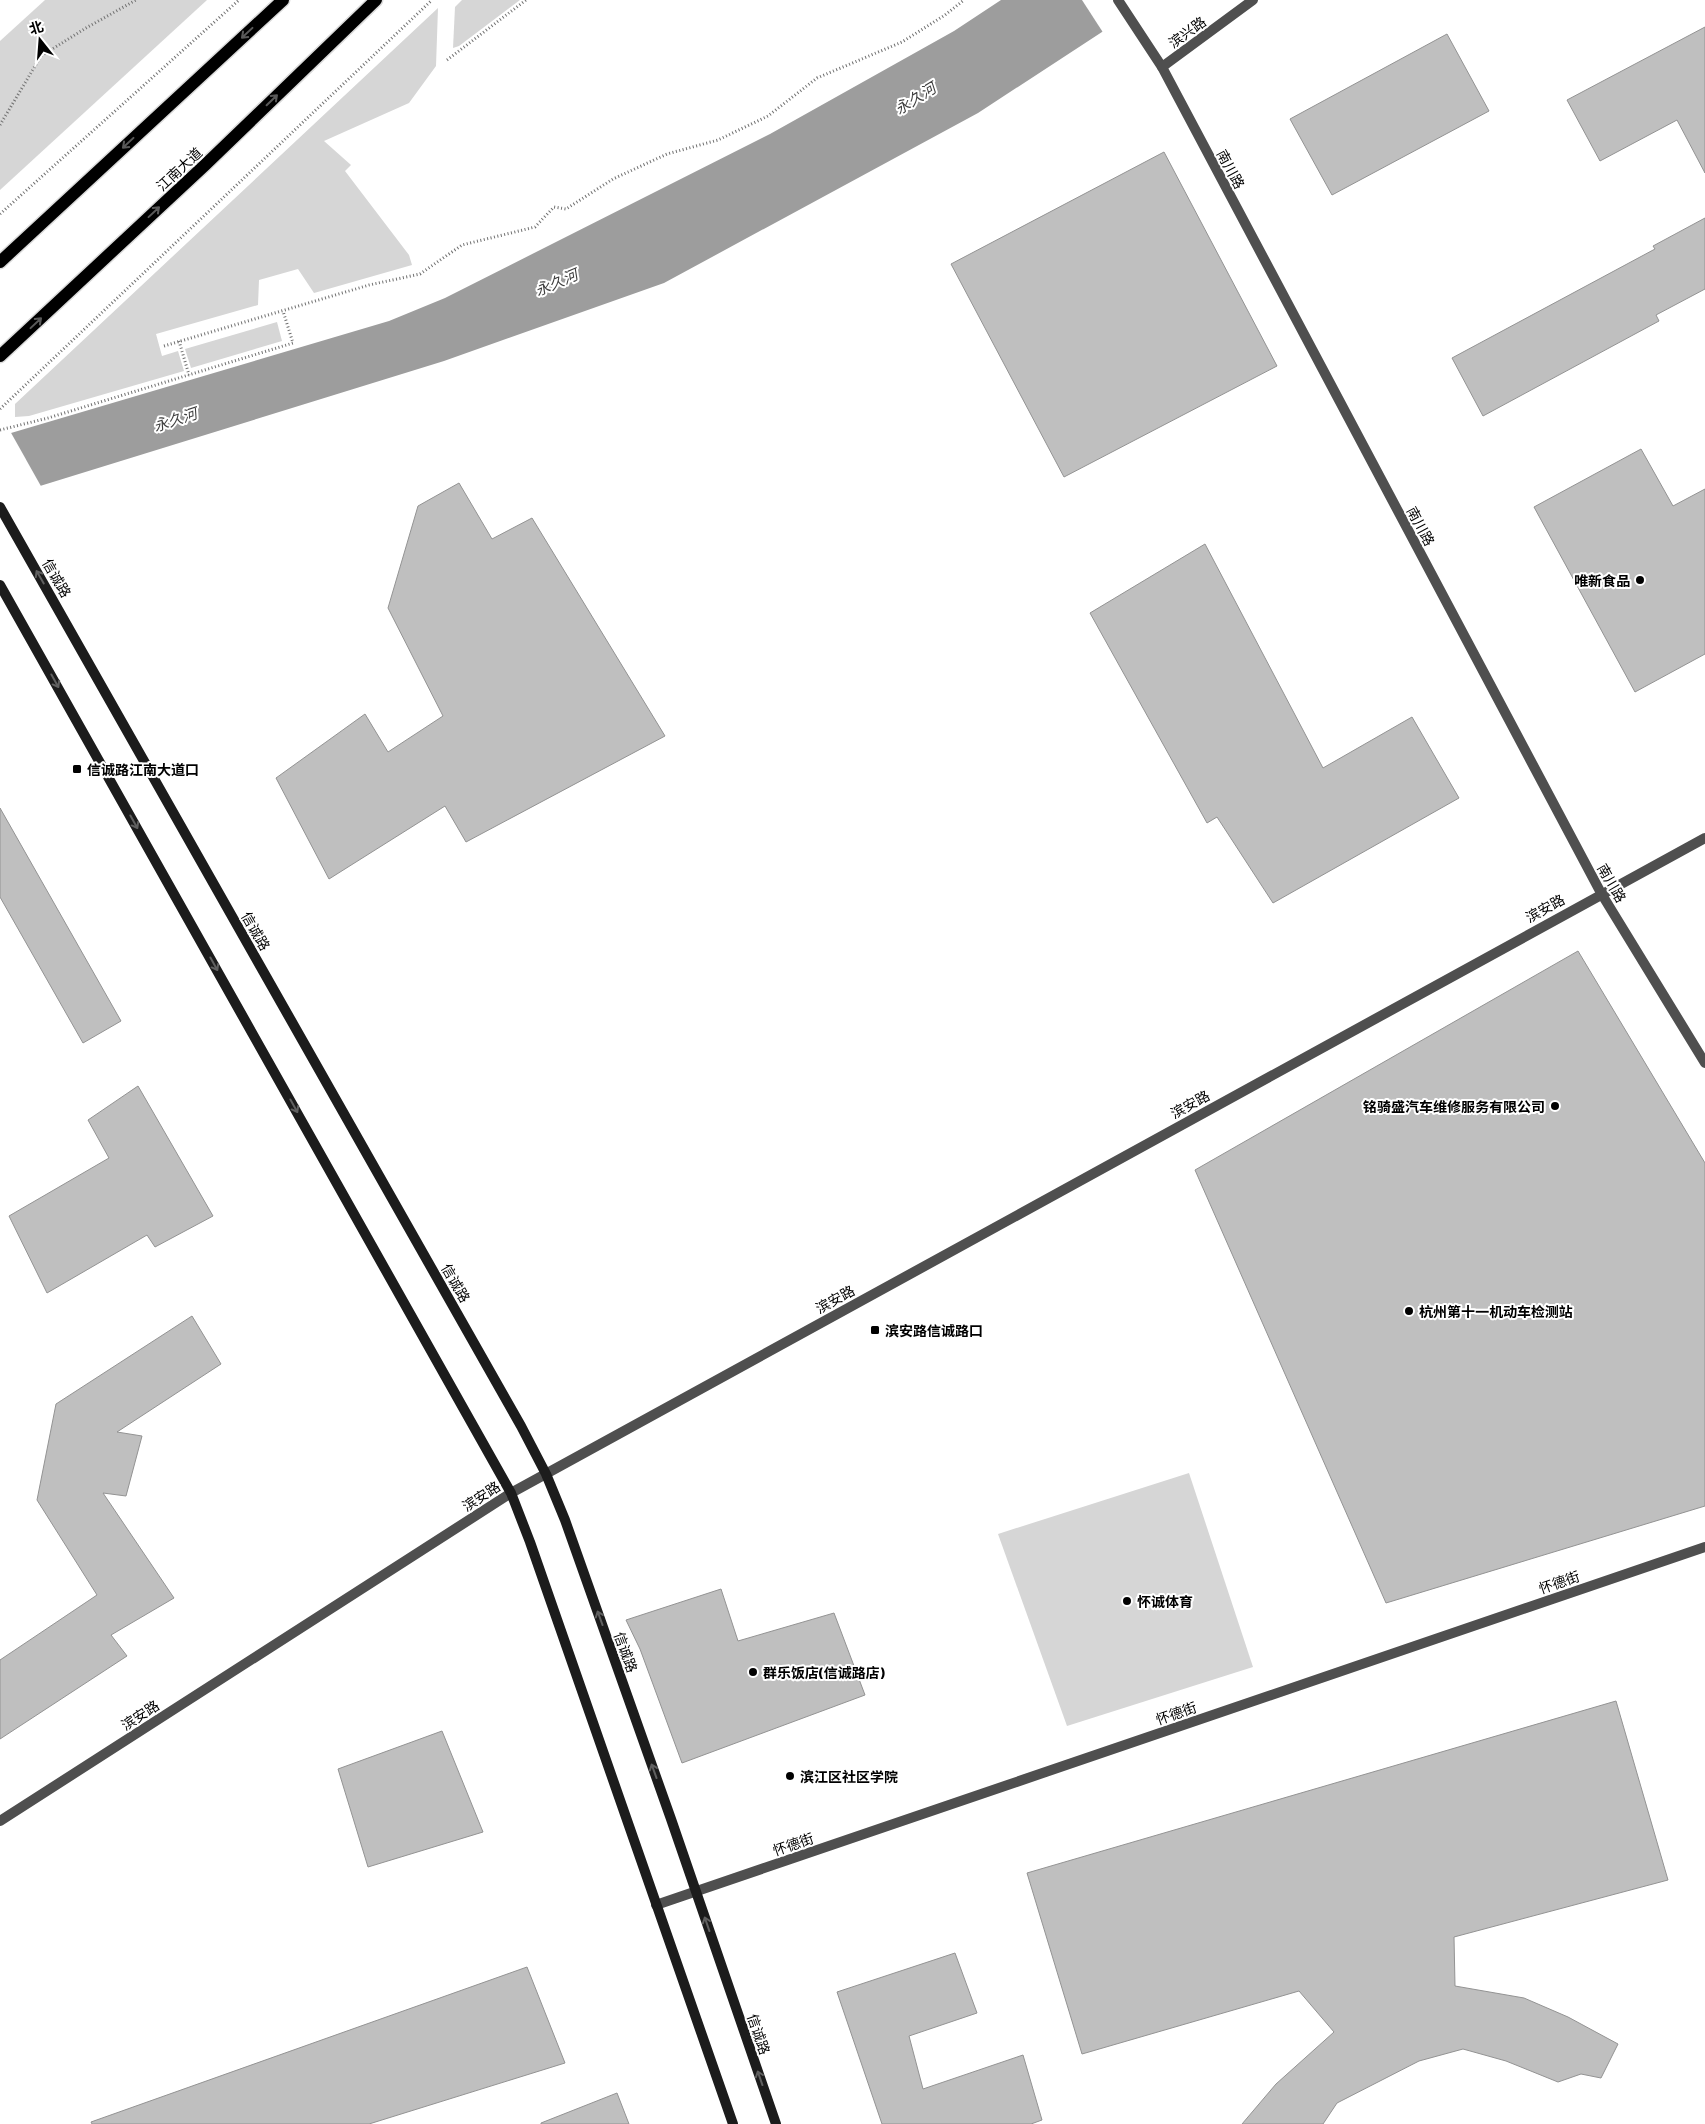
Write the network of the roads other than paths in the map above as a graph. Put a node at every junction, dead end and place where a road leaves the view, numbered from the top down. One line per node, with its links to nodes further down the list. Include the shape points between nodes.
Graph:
1 (283, 0): 6 (main road, one-way to 6)
2 (376, 0): 7 (main road, 江南大道, one-way to 2)
3 (1118, 0): 5 (street, 南川路)
4 (1253, 0): 5 (street, 滨兴路)
5 (1162, 67): 11 (street, 南川路)
6 (0, 262)
7 (0, 356)
8 (0, 507): 13 (main road, 信诚路, one-way to 8)
9 (0, 586): 14 (main road, one-way to 14)
10 (1705, 838): 11 (street, 滨安路)
11 (1601, 893): 12 (street, 南川路); 13 (street, 滨安路)
12 (1705, 1064)
13 (546, 1474): 14 (street, 滨安路); 17 (main road, 信诚路, one-way to 13, via 572,1538)
14 (511, 1493): 16 (street, 滨安路); 18 (main road)
15 (1705, 1547): 17 (street, 怀德街)
16 (0, 1820)
17 (696, 1892): 18 (street, 怀德街); 20 (main road, 信诚路, one-way to 17)
18 (656, 1905): 19 (main road)
19 (733, 2124)
20 (776, 2124)

